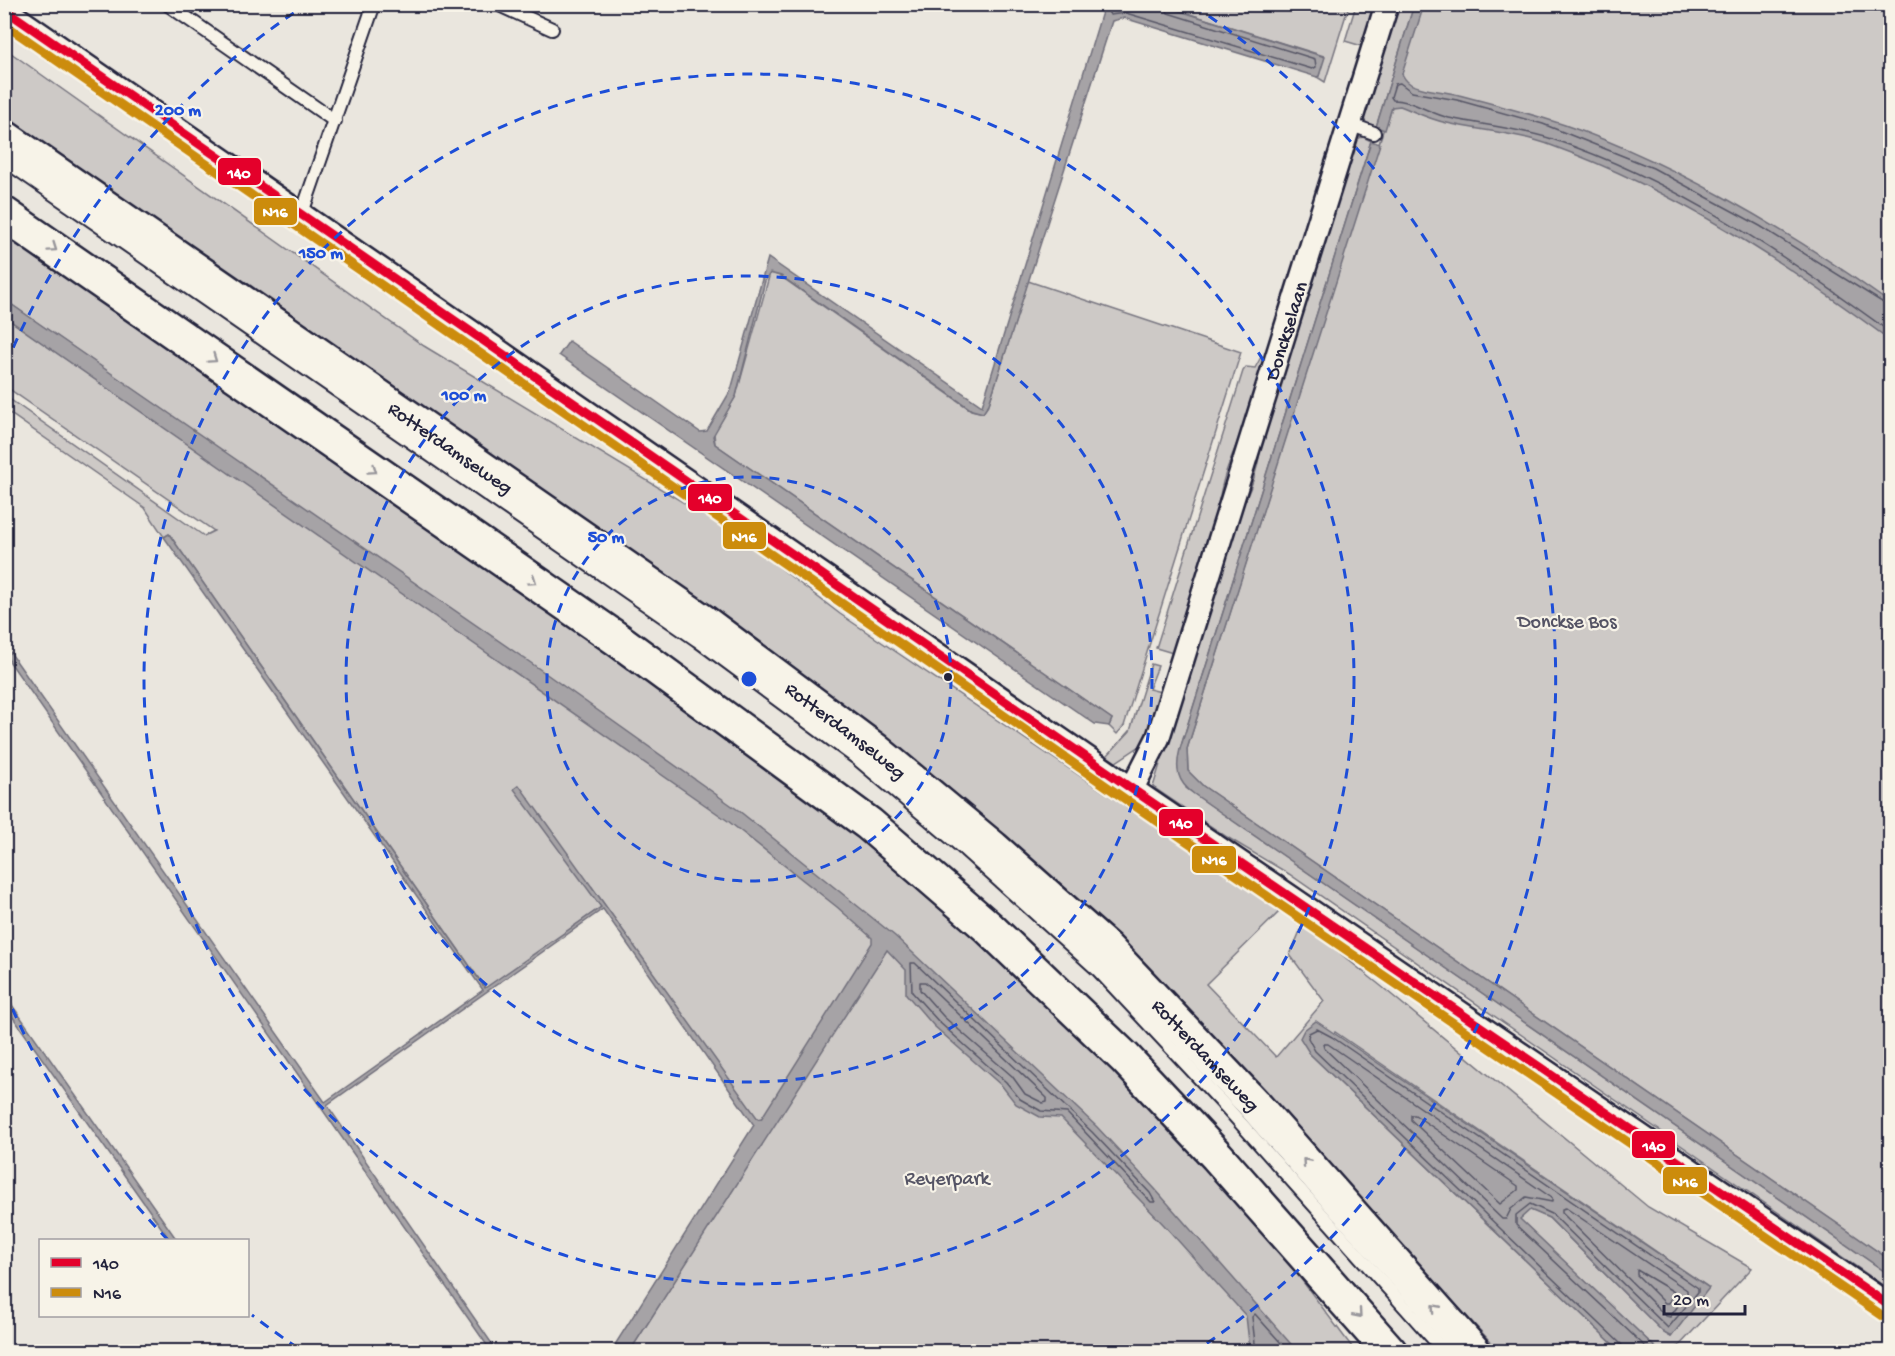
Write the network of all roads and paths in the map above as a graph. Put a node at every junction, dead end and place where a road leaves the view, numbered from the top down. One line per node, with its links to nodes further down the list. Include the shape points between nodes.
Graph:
1 (167, 4): 7 (lane)
2 (374, 4): 7 (lane)
3 (497, 4): 6 (lane)
4 (1387, 4): 8 (street, Donckselaan)
5 (4, 9): 12 (street)
6 (552, 29)
7 (335, 121): 12 (lane)
8 (1349, 124): 9 (lane); 14 (street, Donckselaan, via 1158,738)
9 (1374, 133)
10 (4, 137): 18 (main road, Rotterdamseweg, one-way to 10, via 1253,1103 1107,949 893,765 701,620)
11 (4, 160): 17 (lane, Rotterdamseweg, via 687,634 855,757 1098,970 1228,1108)
12 (302, 213): 14 (street)
13 (4, 214): 16 (main road, one-way to 16, via 617,639 868,824 988,927 1125,1058)
14 (1132, 789): 15 (street)
15 (1890, 1306)
16 (1390, 1352)
17 (1445, 1352)
18 (1474, 1352)

